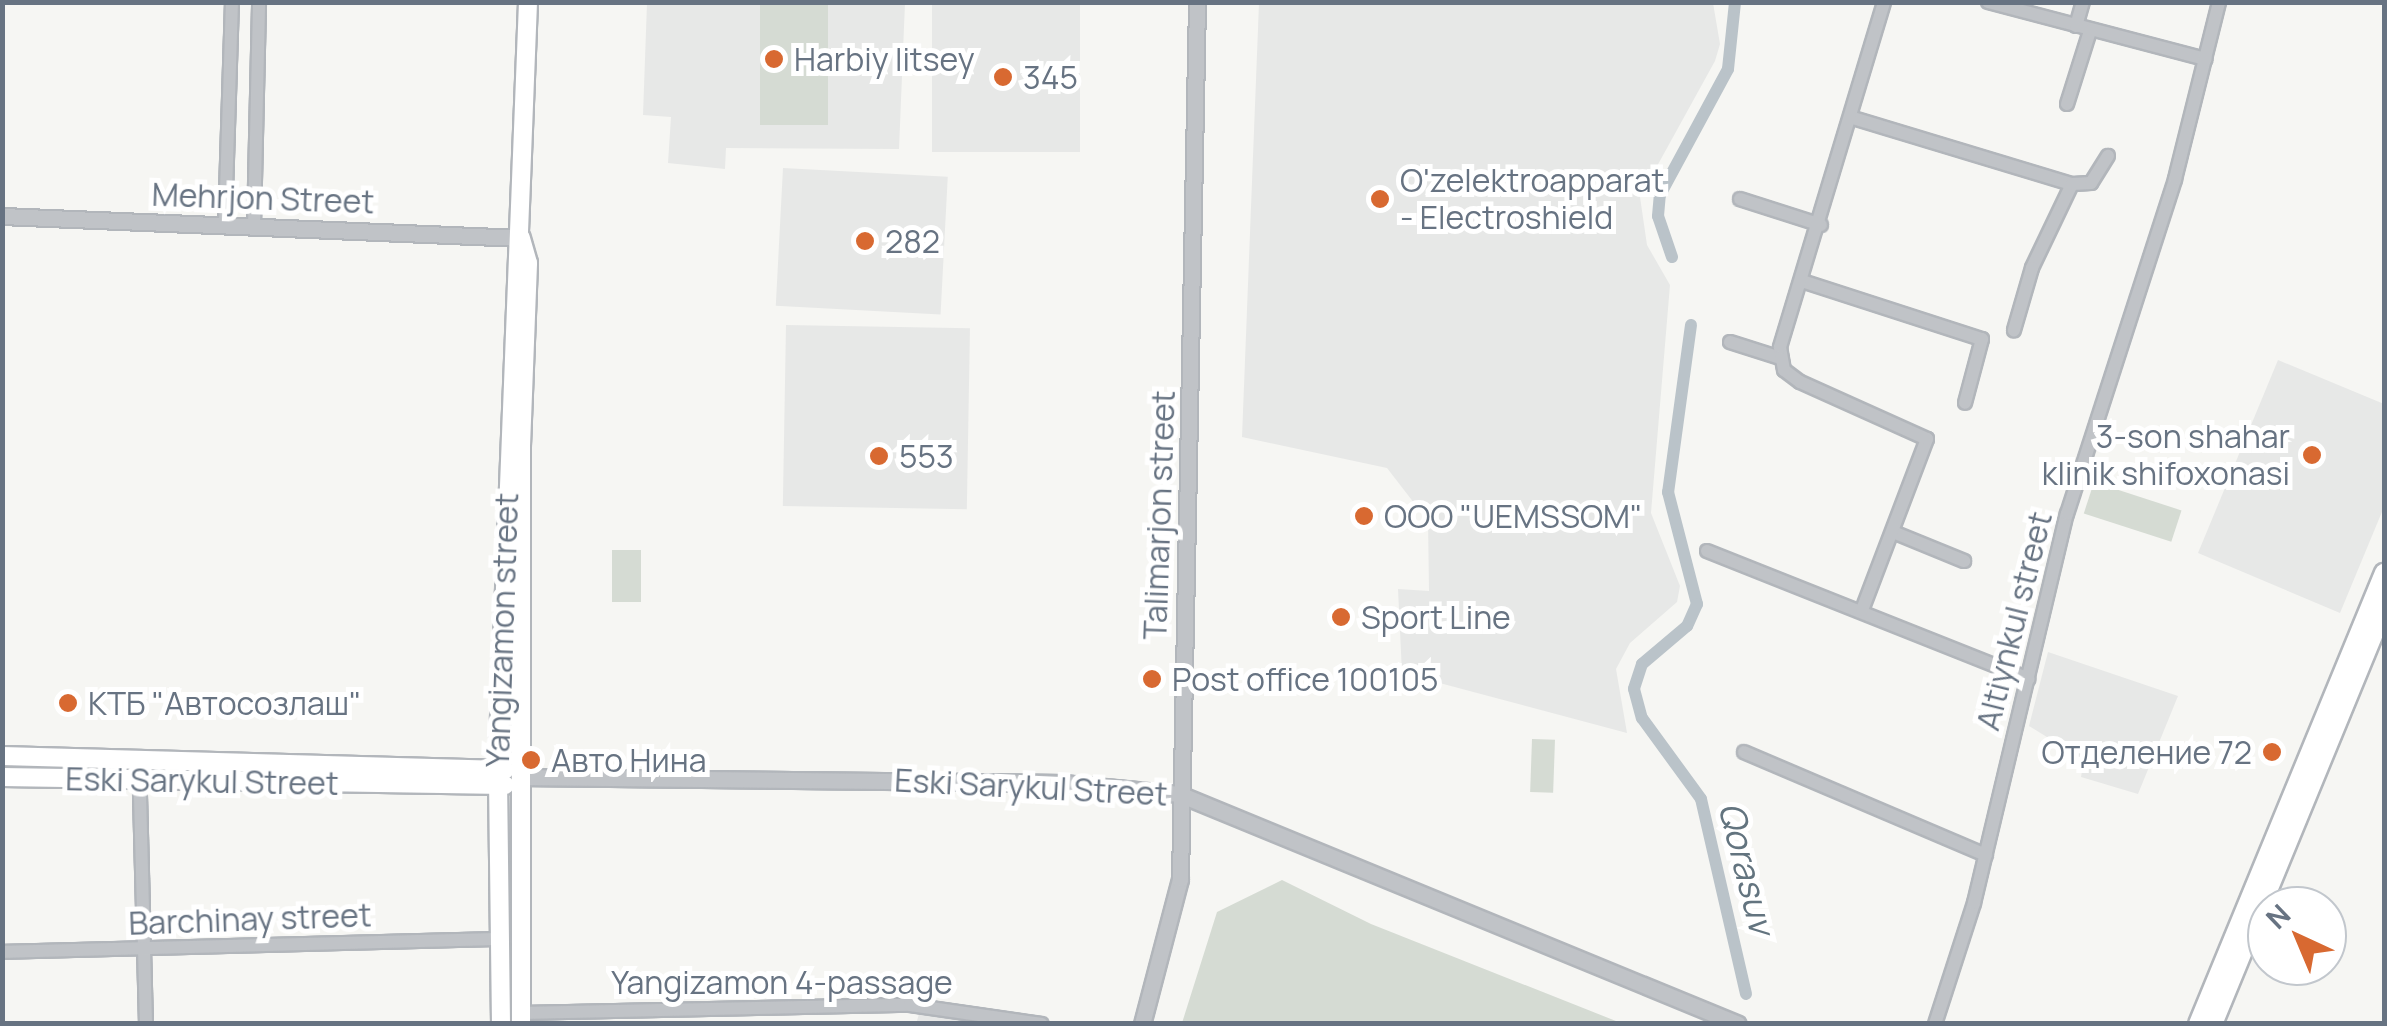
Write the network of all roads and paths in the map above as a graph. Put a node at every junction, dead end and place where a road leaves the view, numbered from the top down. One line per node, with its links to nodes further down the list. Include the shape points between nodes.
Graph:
1 (232, 2): 18 (street)
2 (259, 2): 20 (street)
3 (528, 2): 21 (main road, Yangizamon street)
4 (1197, 2): 43 (street, Talimarjon street)
5 (1884, 2): 13 (street)
6 (1988, 2): 9 (street)
7 (2084, 2): 10 (street)
8 (2219, 2): 11 (street, Altiynkul street)
9 (2033, 9): 10 (street)
10 (2083, 29): 11 (street); 12 (street)
11 (2206, 59): 34 (street, Altiynkul street, via 2176,179 2068,514)
12 (2067, 104)
13 (1853, 118): 15 (street); 19 (street)
14 (2108, 156): 15 (street, via 2092,183)
15 (2072, 184): 23 (street, via 2032,268)
16 (1740, 199): 19 (street)
17 (2, 216): 18 (street, Mehrjon Street)
18 (225, 224): 20 (street, Mehrjon Street)
19 (1821, 225): 22 (street)
20 (254, 226): 21 (street, Mehrjon Street)
21 (521, 238): 38 (main road, Yangizamon street, via 514,261); 40 (main road, Yangizamon street, via 528,263)
22 (1805, 282): 25 (street); 26 (street, via 1982,339)
23 (2014, 330)
24 (1730, 342): 25 (street)
25 (1780, 358): 27 (street, via 1800,382 1927,439)
26 (1966, 403)
27 (1893, 532): 29 (street); 31 (street)
28 (1707, 550): 31 (street)
29 (1964, 560)
30 (2384, 574): 33 (main road)
31 (1862, 610): 34 (street)
32 (2384, 610): 33 (main road)
33 (2373, 635): 45 (main road)
34 (2028, 679): 44 (street, Altiynkul street)
35 (1744, 752): 44 (street)
36 (2, 756): 37 (main road, Eski Sarykul Street)
37 (139, 757): 38 (main road, Eski Sarykul Street); 41 (street)
38 (498, 766): 40 (main road, Eski Sarykul Street); 42 (main road, Yangizamon street)
39 (2, 777): 41 (main road, Eski Sarykul Street)
40 (518, 777): 42 (main road); 43 (street, Eski Sarykul Street, via 1026,782); 51 (main road, Yangizamon street)
41 (139, 779): 42 (main road, Eski Sarykul Street); 49 (street)
42 (498, 789): 48 (main road, Yangizamon street)
43 (1179, 794): 55 (street, Talimarjon street, via 1177,898); 56 (street, Eski Sarykul Street)
44 (1986, 855): 57 (street, Altiynkul street)
45 (2263, 886)
46 (2247, 921): 58 (main road)
47 (2247, 926): 59 (main road)
48 (500, 938): 49 (street, Barchinay street); 53 (main road, Yangizamon street)
49 (144, 950): 50 (street, Barchinay street); 52 (street)
50 (2, 952)
51 (520, 1018): 54 (street, Yangizamon 4-passage, via 910,1004)
52 (146, 1024)
53 (501, 1024)
54 (1042, 1024)
55 (1142, 1024)
56 (1738, 1024)
57 (1935, 1024)
58 (2198, 1024)
59 (2213, 1024)

